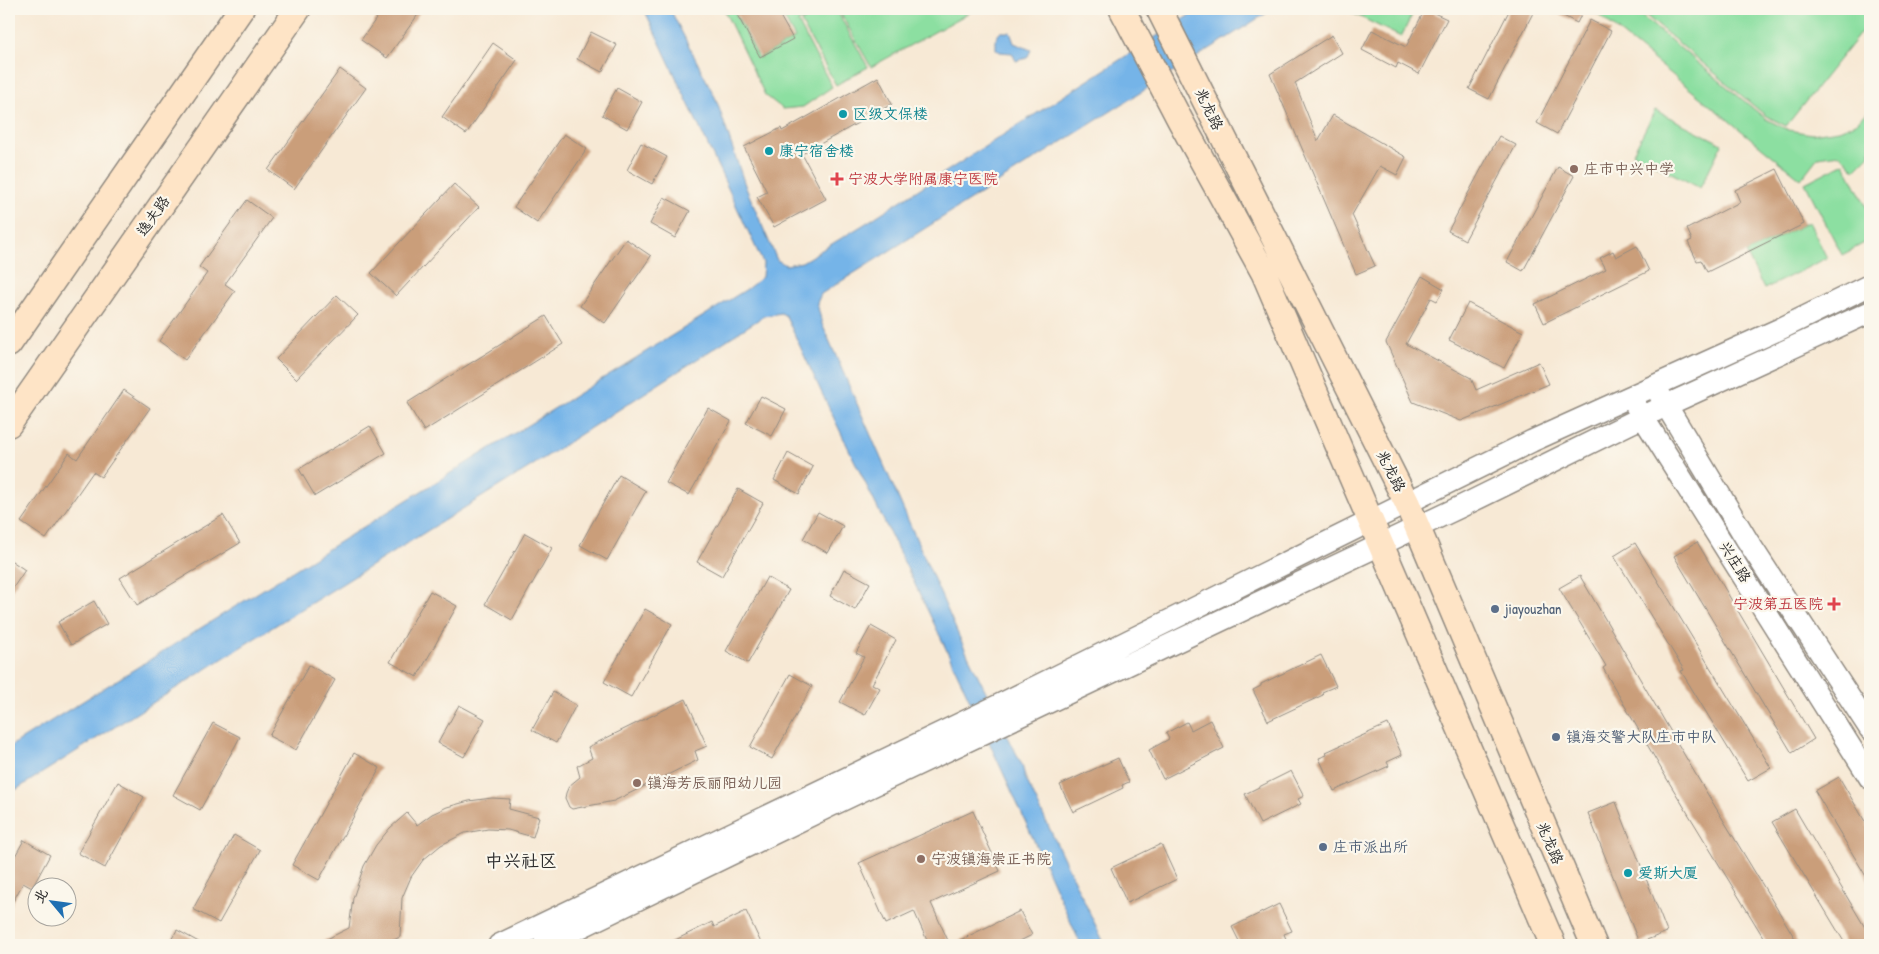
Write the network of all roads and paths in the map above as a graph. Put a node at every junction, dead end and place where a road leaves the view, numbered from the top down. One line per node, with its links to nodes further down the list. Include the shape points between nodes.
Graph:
1 (241, 9): 7 (main road)
2 (298, 9): 12 (main road, 逸夫路)
3 (1122, 9): 14 (main road, 兆龙路, via 1264,273)
4 (1159, 9): 13 (main road, 兆龙路)
5 (1870, 285): 8 (street)
6 (1870, 312): 10 (street)
7 (9, 344)
8 (1655, 386): 9 (street); 10 (street, 兴庄路)
9 (1631, 397): 11 (street, 兴庄路); 13 (street, via 1532,441)
10 (1667, 406): 11 (street); 19 (street, 兴庄路, via 1747,540)
11 (1644, 417): 15 (street); 20 (street, 兴庄路)
12 (9, 424)
13 (1407, 503): 14 (street); 15 (main road, 兆龙路)
14 (1370, 522): 16 (main road, 兆龙路); 17 (street)
15 (1418, 527): 16 (street); 24 (main road, 兆龙路)
16 (1380, 545): 17 (street); 23 (main road, 兆龙路)
17 (1002, 714): 18 (street)
18 (978, 725): 21 (street, via 765,818); 22 (street)
19 (1870, 729)
20 (1870, 778)
21 (499, 945)
22 (544, 945)
23 (1553, 945)
24 (1594, 945)

